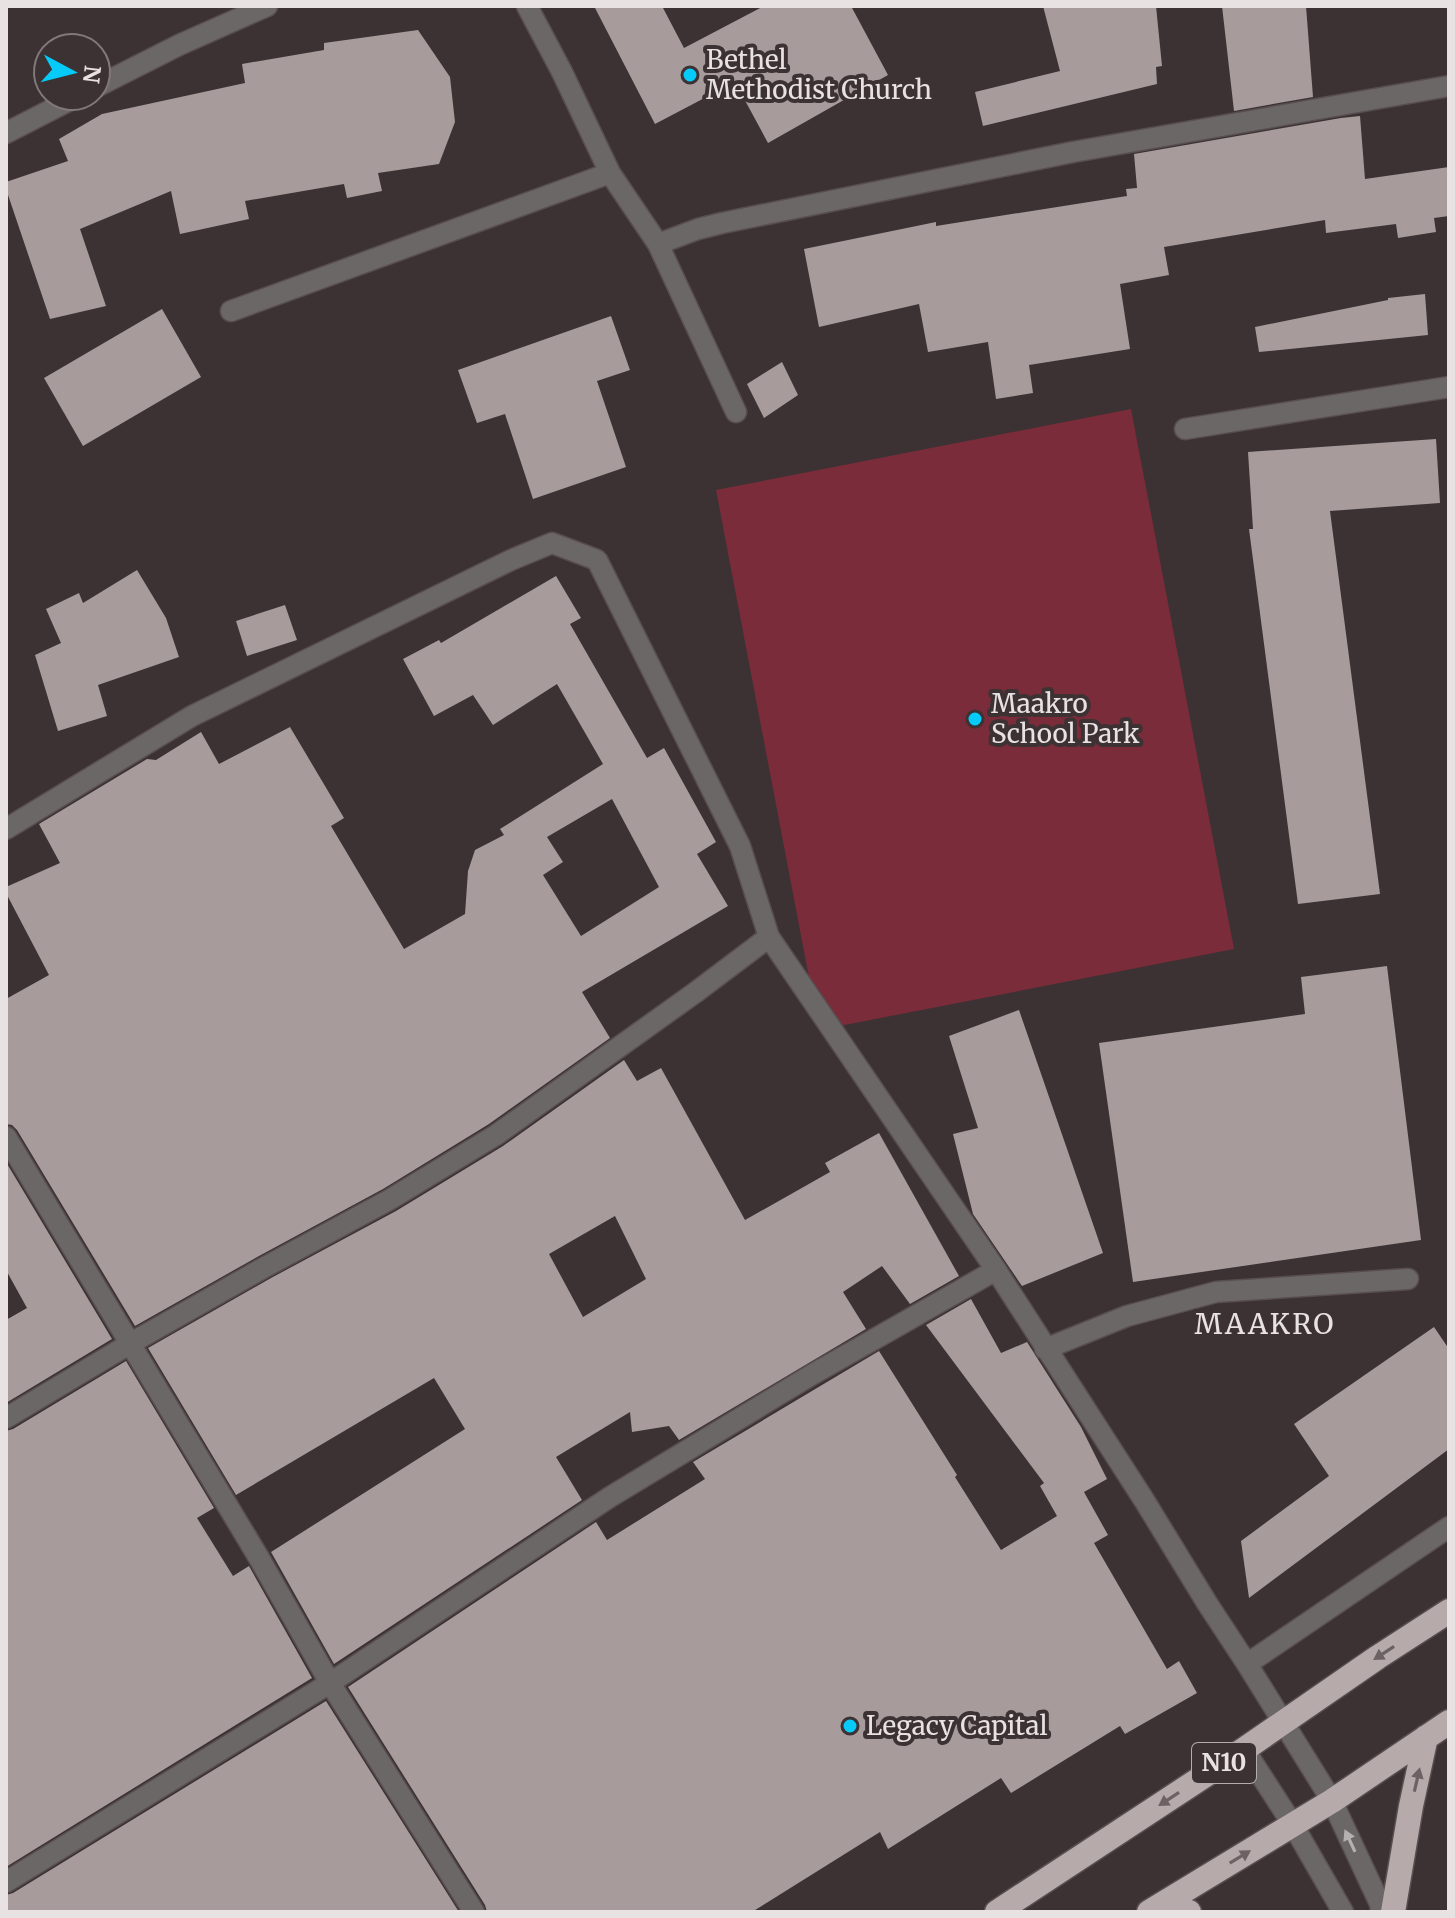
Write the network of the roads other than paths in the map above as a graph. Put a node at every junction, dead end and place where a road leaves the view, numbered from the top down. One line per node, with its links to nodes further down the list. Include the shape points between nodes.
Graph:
1 (267, 6): 3 (street)
2 (527, 6): 7 (street)
3 (112, 79)
4 (1449, 86): 8 (street, via 1058,155 722,223)
5 (47, 112): 6 (street)
6 (6, 133)
7 (610, 173): 8 (street); 9 (street)
8 (658, 244): 11 (street)
9 (231, 311)
10 (1449, 387): 12 (street)
11 (736, 412)
12 (1185, 429)
13 (6, 829): 14 (street, via 192,716 552,543 597,560 740,846)
14 (769, 937): 16 (street); 18 (street, via 496,1135)
15 (6, 1137): 18 (street)
16 (996, 1270): 19 (street); 24 (street, via 610,1497)
17 (1408, 1279): 19 (street, via 1216,1292 1127,1316)
18 (131, 1343): 20 (street); 24 (street)
19 (1045, 1349): 23 (street)
20 (6, 1418)
21 (1449, 1527): 23 (street)
22 (1449, 1611): 26 (highway, N10, one-way to 26)
23 (1247, 1664): 26 (street)
24 (330, 1683): 31 (street); 33 (street)
25 (1449, 1722): 27 (highway)
26 (1283, 1723): 28 (highway, N10); 29 (street)
27 (1426, 1737): 29 (highway); 38 (highway, one-way to 27)
28 (1244, 1749): 30 (street); 34 (highway, N10, one-way to 34)
29 (1332, 1801): 30 (highway); 37 (street, one-way to 29)
30 (1293, 1825): 32 (highway, one-way to 30); 36 (street)
31 (6, 1882)
32 (1153, 1910): 35 (highway)
33 (474, 1912)
34 (997, 1912)
35 (1189, 1912)
36 (1343, 1912)
37 (1381, 1912)
38 (1393, 1912)

